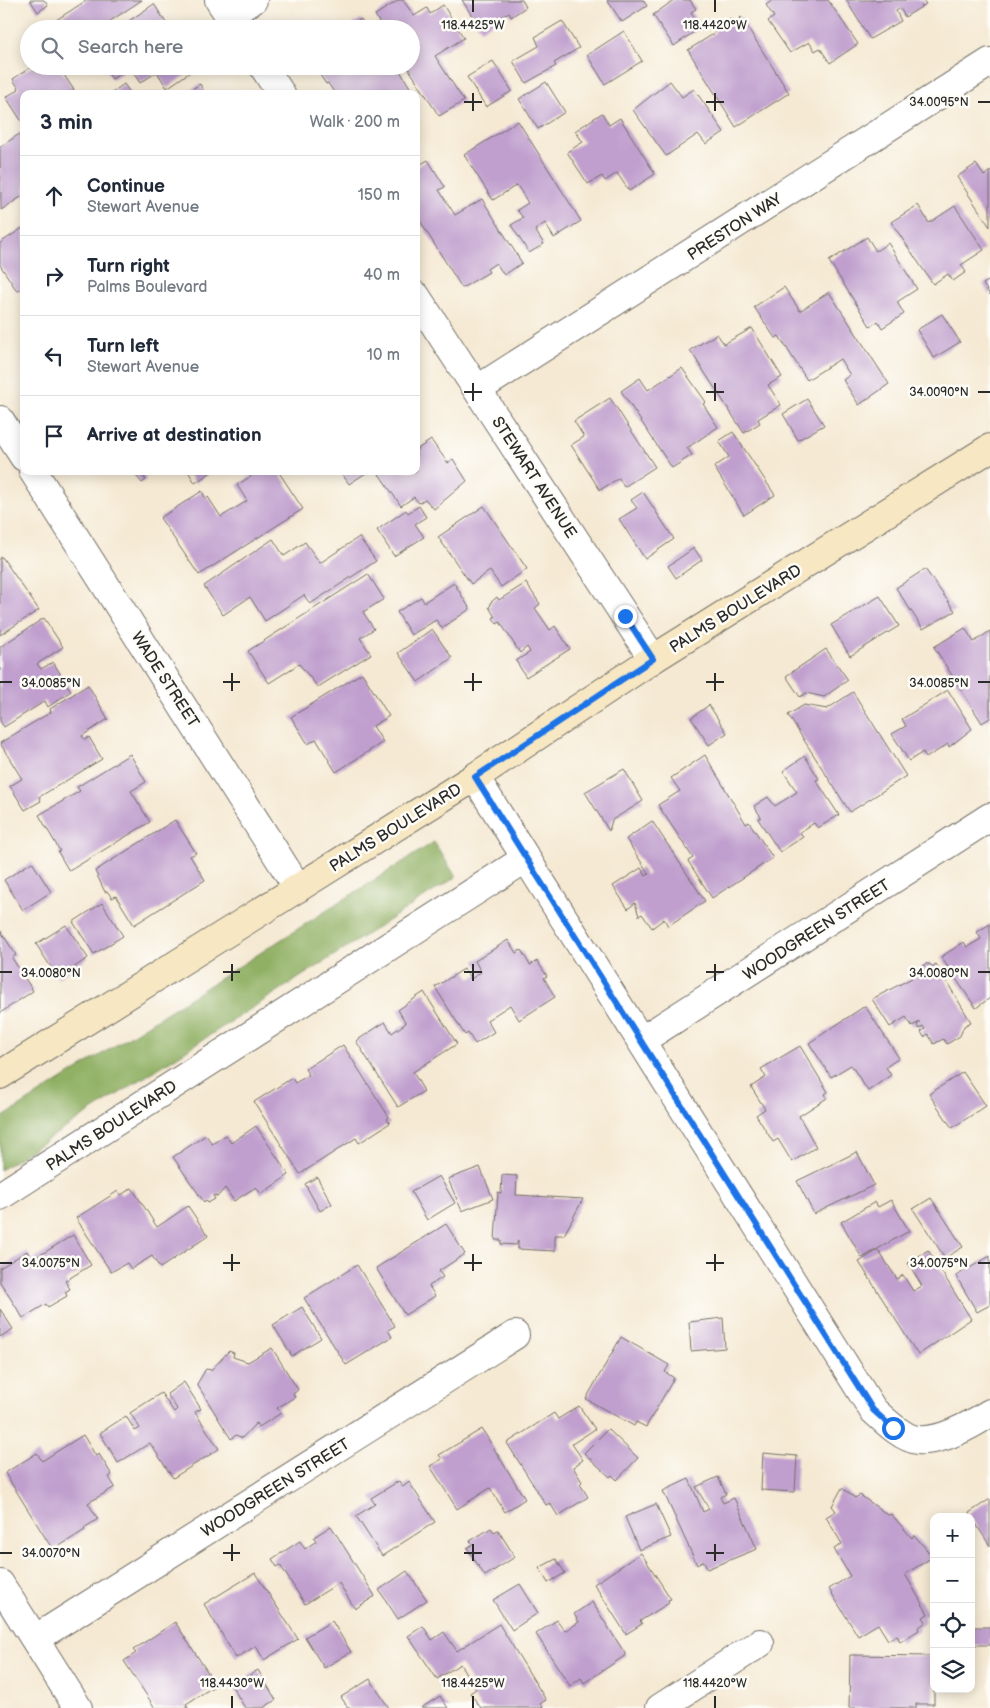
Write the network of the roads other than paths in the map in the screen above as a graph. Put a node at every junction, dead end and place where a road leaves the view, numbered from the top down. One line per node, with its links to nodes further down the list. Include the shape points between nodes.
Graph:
1 (253, 0): 2 (street)
2 (229, 15)
3 (990, 62): 7 (street, PRESTON WAY)
4 (269, 75): 5 (street)
5 (278, 90)
6 (420, 302): 7 (street, STEWART AVENUE)
7 (478, 389): 12 (street, STEWART AVENUE)
8 (0, 420): 10 (street)
9 (990, 448): 12 (street, PALMS BOULEVARD)
10 (20, 451)
11 (36, 475): 16 (street, WADE STREET)
12 (653, 659): 13 (street, PALMS BOULEVARD)
13 (475, 777): 15 (street); 16 (street, PALMS BOULEVARD)
14 (990, 817): 17 (street, WOODGREEN STREET)
15 (525, 859): 17 (street); 19 (street, PALMS BOULEVARD)
16 (298, 888): 18 (street, PALMS BOULEVARD)
17 (642, 1040): 21 (street, via 873,1410 893,1428 917,1440 951,1434)
18 (0, 1074)
19 (0, 1196)
20 (515, 1334): 23 (street, WOODGREEN STREET)
21 (990, 1413)
22 (0, 1584): 23 (street)
23 (35, 1639): 25 (street)
24 (760, 1643): 26 (street)
25 (78, 1708)
26 (660, 1708)

